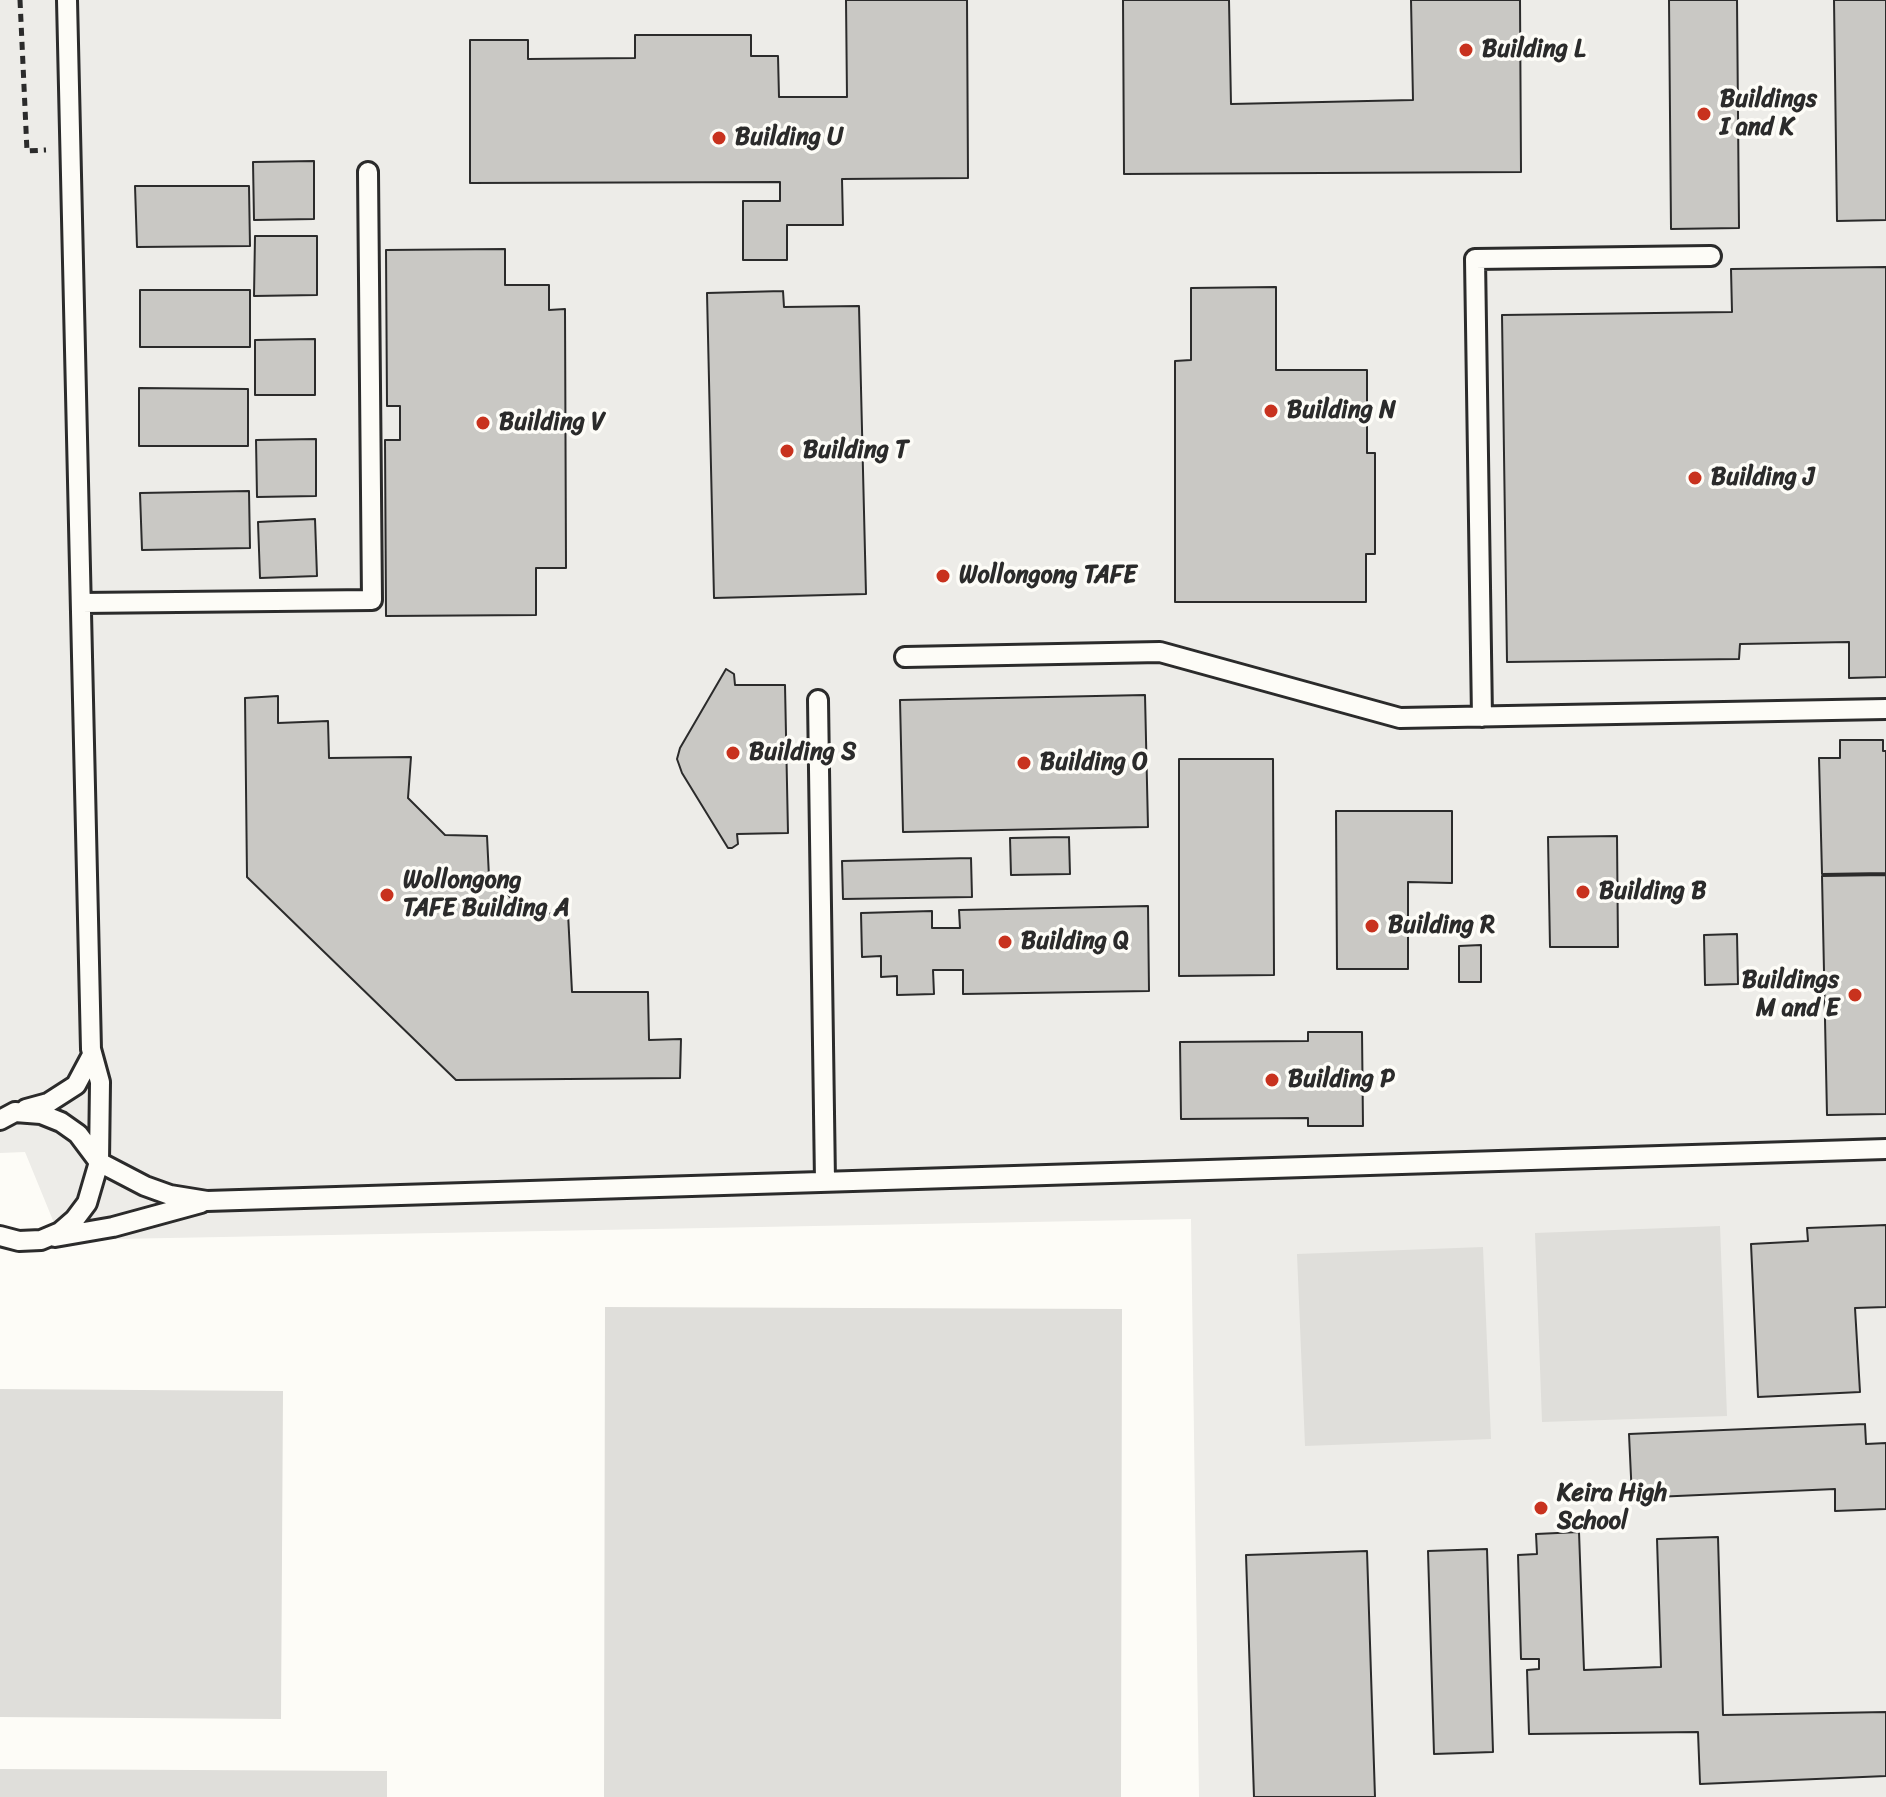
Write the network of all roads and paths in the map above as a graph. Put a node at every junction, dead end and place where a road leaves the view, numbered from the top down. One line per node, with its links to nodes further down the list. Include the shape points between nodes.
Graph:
1 (20, 0): 3 (path, via 27,151)
2 (67, 0): 3 (lane)
3 (71, 148): 6 (lane)
4 (368, 172): 6 (lane, via 372,600)
5 (1711, 256): 10 (lane, via 1475,259)
6 (81, 603): 11 (lane)
7 (905, 657): 10 (lane, via 1160,652 1400,718)
8 (818, 700): 15 (lane)
9 (1886, 709): 10 (lane)
10 (1482, 717)
11 (92, 1055): 12 (lane, via 76,1085 65,1093); 14 (lane, via 100,1082)
12 (8, 1116): 14 (lane, via 41,1114 61,1122 78,1134)
13 (1886, 1149): 15 (lane)
14 (99, 1162): 16 (lane, via 145,1186); 18 (lane, via 87,1203 60,1232)
15 (825, 1181): 16 (lane)
16 (207, 1201): 18 (lane)
17 (0, 1236): 18 (lane)
18 (41, 1240)

